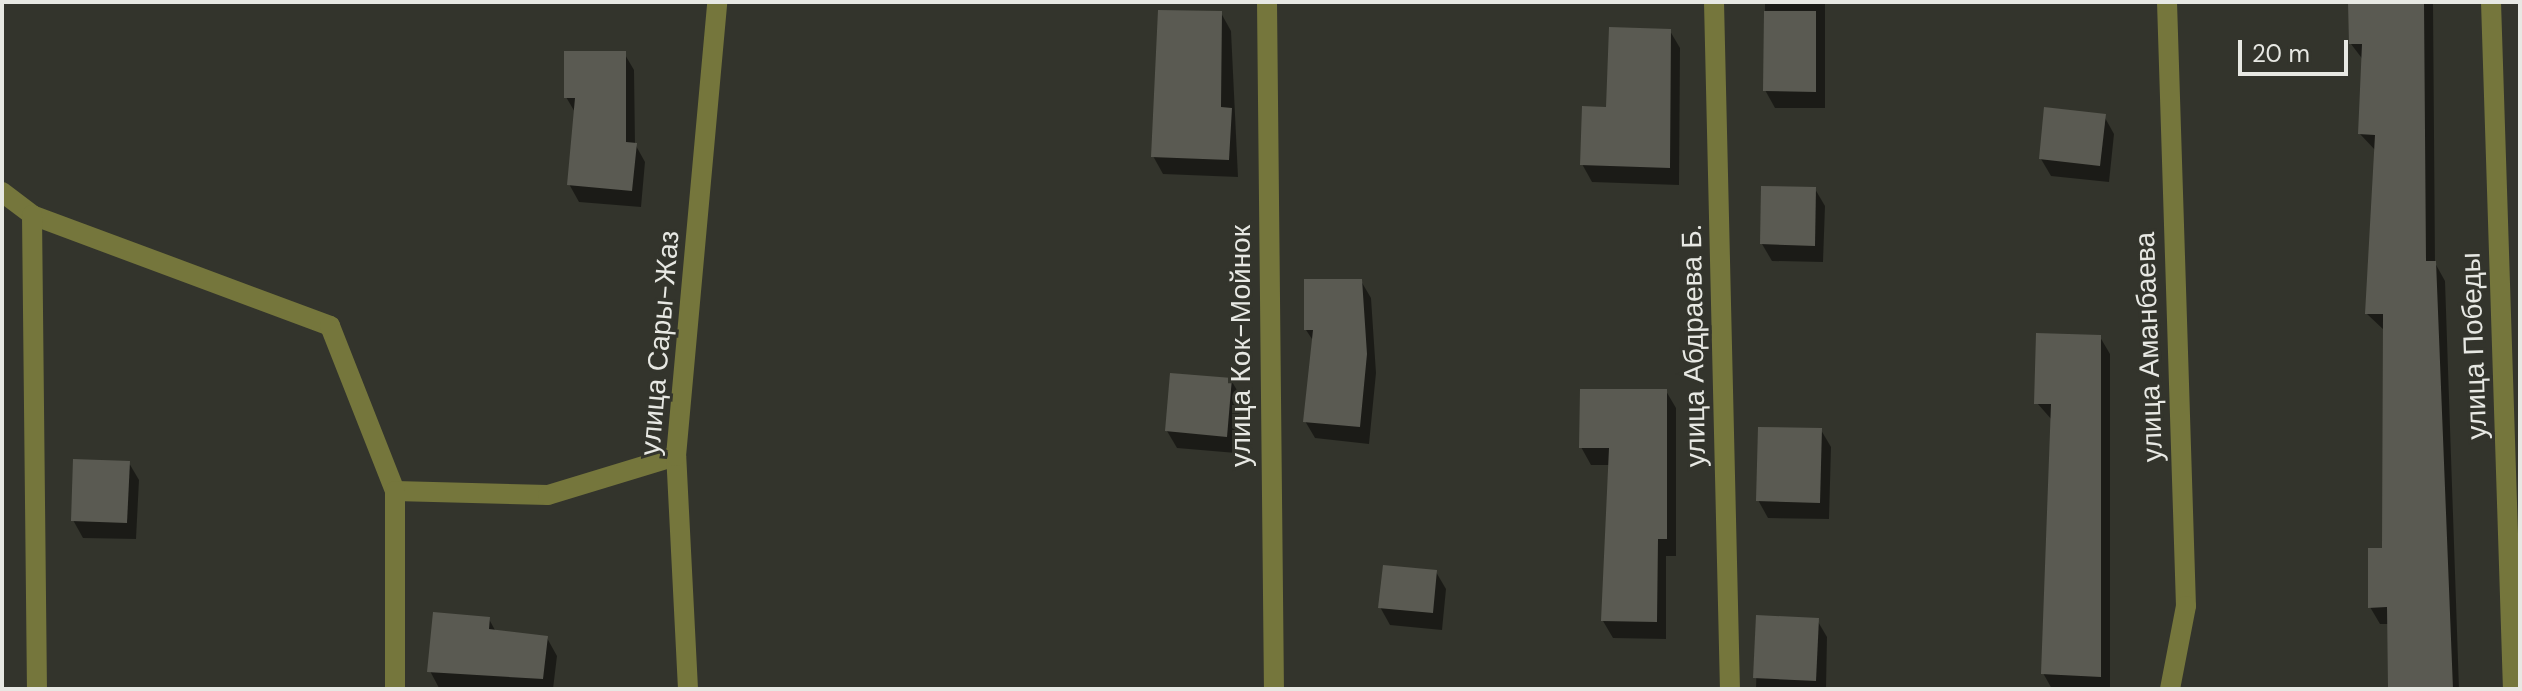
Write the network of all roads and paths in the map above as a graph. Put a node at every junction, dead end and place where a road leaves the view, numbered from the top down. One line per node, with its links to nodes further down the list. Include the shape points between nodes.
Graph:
1 (717, 2): 8 (street, улица Сары-Жаз)
2 (1267, 2): 13 (street, улица Кок-Мойнок)
3 (1714, 2): 14 (street, улица Абдраева Б.)
4 (2167, 2): 15 (street, улица Аманбаева, via 2186,606)
5 (2491, 2): 16 (street, улица Победы)
6 (2, 192): 7 (street)
7 (32, 215): 9 (street, via 330,326); 10 (street)
8 (676, 456): 9 (street, via 548,495); 12 (street, улица Сары-Жаз)
9 (395, 491): 11 (street)
10 (37, 689)
11 (395, 689)
12 (688, 689)
13 (1274, 689)
14 (1730, 689)
15 (2170, 689)
16 (2513, 689)

